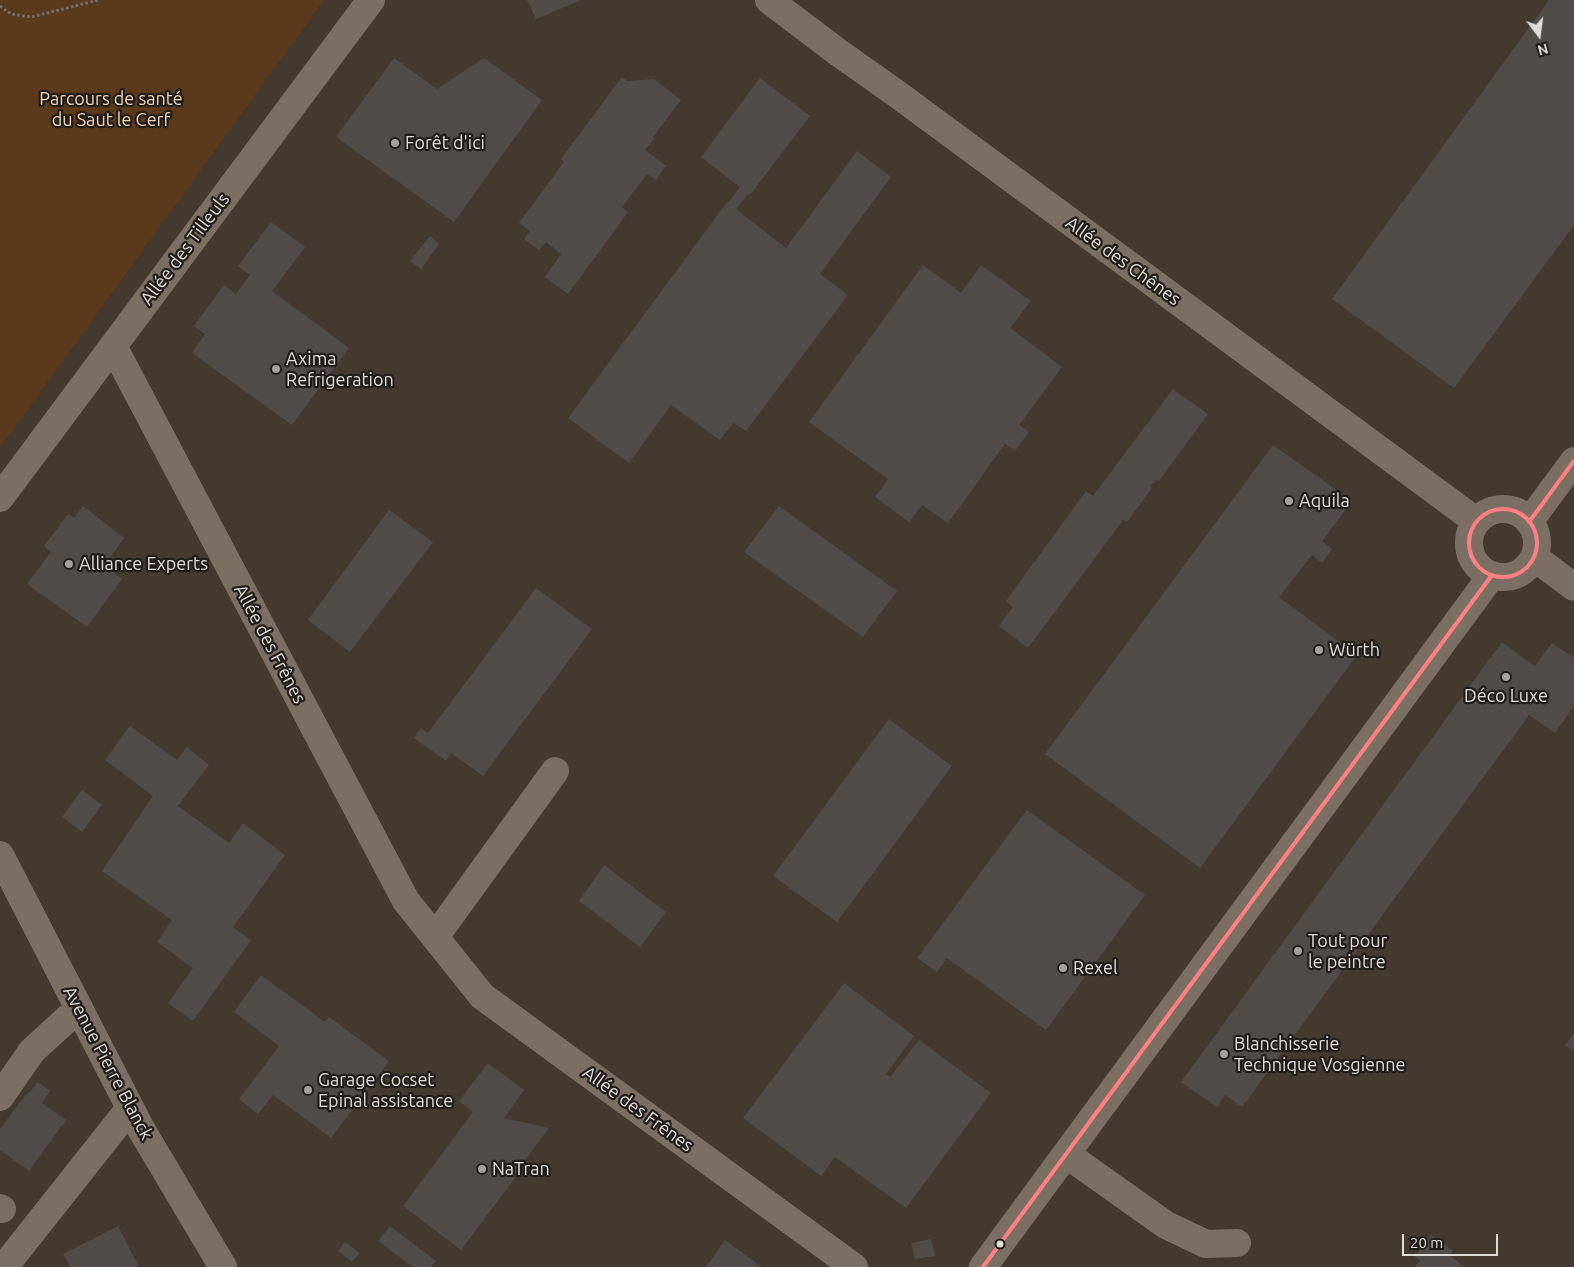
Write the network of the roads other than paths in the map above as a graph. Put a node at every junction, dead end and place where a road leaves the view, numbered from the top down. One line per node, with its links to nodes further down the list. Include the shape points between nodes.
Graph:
1 (371, 0): 3 (street, Allée des Tilleuls)
2 (770, 0): 6 (street, Allée des Chênes)
3 (113, 346): 5 (street, Allée des Tilleuls); 13 (street, Allée des Frênes, via 406,901)
4 (1574, 461): 7 (street)
5 (0, 498)
6 (1476, 521): 7 (street, via 1503,509 1522,515); 9 (street, via 1468,542 1470,552 1482,571)
7 (1529, 522): 8 (street, via 1536,538)
8 (1534, 556): 9 (street, via 1521,572 1512,576); 10 (street)
9 (1492, 575): 17 (street)
10 (1574, 587)
11 (555, 772): 13 (street)
12 (0, 855): 14 (street, Avenue Pierre Blanck)
13 (435, 937): 21 (street, Allée des Frênes, via 482,996)
14 (79, 1008): 15 (street, via 32,1051); 16 (street, Avenue Pierre Blanck)
15 (0, 1097)
16 (130, 1108): 19 (street); 20 (street, Avenue Pierre Blanck)
17 (1066, 1154): 18 (street, via 1166,1225 1206,1244); 22 (street)
18 (1237, 1243)
19 (4, 1267)
20 (223, 1267)
21 (854, 1267)
22 (983, 1267)

